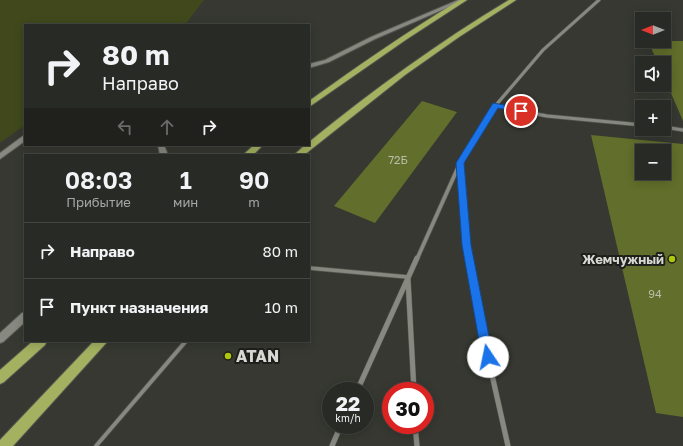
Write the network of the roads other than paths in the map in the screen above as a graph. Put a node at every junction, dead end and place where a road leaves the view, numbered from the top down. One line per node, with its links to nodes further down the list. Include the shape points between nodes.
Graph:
1 (463, 0): 4 (main road, via 373,38 327,61); 5 (main road, via 370,60)
2 (513, 0): 11 (main road, via 472,24 364,102)
3 (599, 0): 6 (street, via 543,50)
4 (310, 66)
5 (310, 104)
6 (496, 105): 7 (lane, via 547,116); 17 (street)
7 (635, 124)
8 (671, 128): 9 (lane)
9 (683, 130)
10 (24, 139): 16 (main road)
11 (310, 145)
12 (258, 146): 14 (main road)
13 (309, 146): 15 (main road)
14 (248, 154)
15 (299, 154)
16 (0, 157)
17 (460, 163): 19 (street); 34 (street, via 466,245)
18 (310, 268): 19 (lane)
19 (408, 277): 26 (street); 27 (street)
20 (24, 317): 21 (main road)
21 (0, 339)
22 (40, 342): 25 (main road)
23 (101, 342): 30 (main road)
24 (185, 342): 31 (lane)
25 (0, 378)
26 (360, 382)
27 (414, 382)
28 (337, 434): 32 (street)
29 (416, 434): 33 (street)
30 (4, 446)
31 (96, 446)
32 (332, 446)
33 (416, 446)
34 (508, 446)

